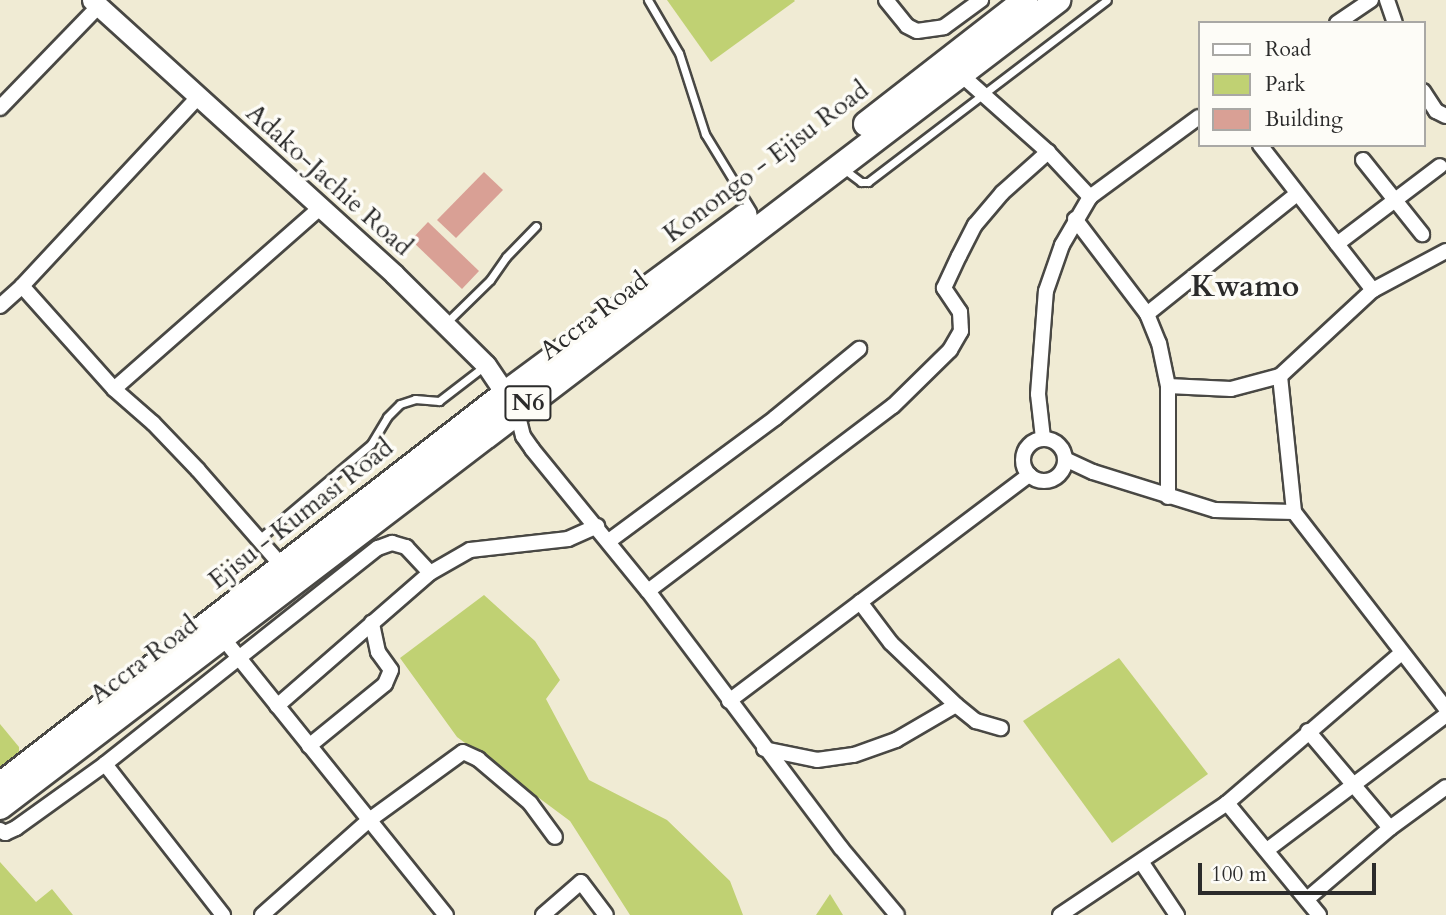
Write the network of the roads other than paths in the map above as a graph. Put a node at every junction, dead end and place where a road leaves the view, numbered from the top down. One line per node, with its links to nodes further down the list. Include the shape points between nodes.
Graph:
1 (648, 0): 28 (lane, via 680,53 705,134)
2 (886, 0): 3 (street, via 907,26 917,31 944,27)
3 (981, 0)
4 (1025, 0): 12 (highway, Konongo - Ejisu Road / N6)
5 (1058, 0): 12 (highway, Accra Road / N6)
6 (1107, 0): 14 (lane)
7 (1371, 0): 10 (street)
8 (1387, 0): 11 (street)
9 (96, 3): 15 (street, Adako-Jachie Road); 16 (street)
10 (1340, 21)
11 (1394, 21)
12 (953, 68): 14 (street); 22 (highway, Accra Road / N6); 28 (highway, Konongo - Ejisu Road / N6)
13 (1425, 94): 17 (street, via 1436,111)
14 (985, 96): 20 (street); 22 (lane, via 868,182 861,182)
15 (198, 97): 27 (street, Adako-Jachie Road); 34 (street)
16 (0, 108)
17 (1446, 116)
18 (1198, 118): 25 (street)
19 (1262, 147): 24 (street)
20 (1048, 152): 25 (street); 55 (street, via 1002,192 975,225 959,256 944,288 960,312 961,331 950,349 893,407)
21 (1363, 160): 26 (street)
22 (839, 165): 44 (highway, Accra Road / N6)
23 (1440, 166): 26 (street)
24 (1297, 194): 32 (street); 37 (street)
25 (1090, 197): 29 (street)
26 (1395, 201): 31 (street); 32 (street)
27 (321, 207): 38 (street, Adako-Jachie Road); 43 (street)
28 (752, 211): 44 (highway, Konongo - Ejisu Road / N6)
29 (1075, 219): 37 (street); 45 (street, via 1046,291 1038,394)
30 (536, 226): 38 (lane)
31 (1422, 234)
32 (1336, 244): 35 (street)
33 (1446, 251): 35 (street)
34 (22, 286): 36 (street); 43 (street)
35 (1373, 290): 41 (street)
36 (0, 306)
37 (1147, 314): 42 (street)
38 (444, 325): 40 (street, Adako-Jachie Road)
39 (859, 349): 52 (street, via 775,418)
40 (486, 365): 44 (street, Adako-Jachie Road); 51 (lane, via 439,401 415,399 400,404 371,444)
41 (1280, 376): 42 (street, via 1231,388); 49 (street)
42 (1168, 386): 48 (street)
43 (114, 389): 51 (street, via 153,423)
44 (511, 402): 50 (street, via 532,449); 53 (highway, Ejisu - Kumasi Road / N6); 58 (highway, Accra Road / N6)
45 (1043, 439): 46 (street, via 1058,444); 47 (street, via 1035,440 1024,452)
46 (1065, 459): 47 (street, via 1052,479 1036,480); 48 (street)
47 (1029, 475): 56 (street)
48 (1168, 497): 49 (street, via 1215,510)
49 (1294, 512): 59 (street)
50 (597, 526): 52 (street); 54 (street, via 568,539 470,550)
51 (259, 539): 53 (street)
52 (609, 541): 55 (street)
53 (282, 566): 71 (highway, Ejisu - Kumasi Road / N6)
54 (430, 573): 57 (street); 60 (street, via 406,547 392,543 379,548)
55 (648, 591): 61 (street)
56 (860, 602): 61 (street); 62 (street, via 891,643)
57 (372, 623): 63 (street); 68 (street, via 378,652 391,670 385,684)
58 (223, 638): 60 (street); 75 (highway, Accra Road / N6)
59 (1400, 654): 64 (street); 67 (street)
60 (240, 660): 63 (street); 70 (street)
61 (729, 701): 69 (street)
62 (956, 705): 66 (street, via 976,721); 69 (street, via 895,740 854,755 817,760)
63 (276, 706): 68 (street)
64 (1446, 709)
65 (1446, 715): 72 (street)
66 (1001, 728)
67 (1308, 731): 72 (street); 74 (street)
68 (309, 746): 76 (street)
69 (765, 749): 89 (street)
70 (105, 764): 78 (street, via 16,828); 84 (street)
71 (0, 785)
72 (1353, 786): 77 (street); 80 (street)
73 (1446, 787): 77 (street)
74 (1227, 803): 80 (street); 81 (street)
75 (0, 807)
76 (368, 821): 79 (street, via 463,752 478,759 530,803); 83 (street); 86 (street)
77 (1390, 828): 82 (street)
78 (0, 830)
79 (555, 837)
80 (1267, 850): 82 (street)
81 (1142, 863): 90 (street); 91 (street)
82 (1307, 899): 92 (street)
83 (280, 910): 85 (street)
84 (223, 915)
85 (262, 915)
86 (446, 915)
87 (543, 915): 88 (street, via 580,882)
88 (606, 915)
89 (897, 915)
90 (1060, 915)
91 (1177, 915)
92 (1319, 915)

